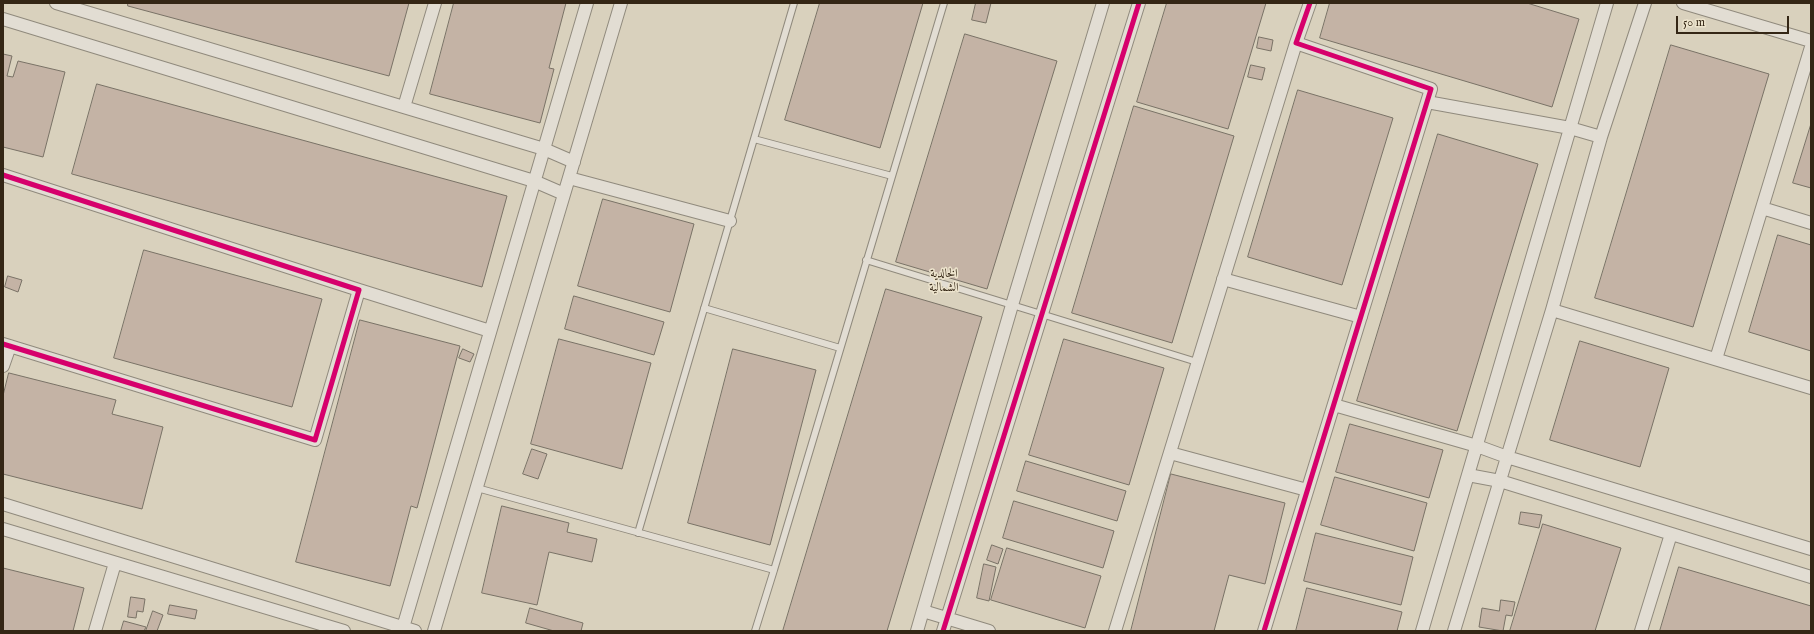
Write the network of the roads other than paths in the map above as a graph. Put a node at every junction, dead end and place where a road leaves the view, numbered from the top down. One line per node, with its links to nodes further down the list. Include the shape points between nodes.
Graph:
1 (56, 3): 18 (street)
2 (435, 3): 18 (street)
3 (587, 3): 22 (street)
4 (621, 3): 23 (street)
5 (794, 3): 21 (lane)
6 (944, 3): 25 (lane)
7 (1103, 3): 35 (street)
8 (1139, 3): 38 (street)
9 (1310, 3): 15 (street)
10 (1607, 3): 19 (street)
11 (1645, 3): 20 (street)
12 (1683, 3): 14 (street)
13 (3, 19): 27 (street)
14 (1811, 41)
15 (1296, 43): 17 (street, via 1432,89); 33 (street)
16 (1811, 47): 29 (street)
17 (1427, 102): 19 (street); 39 (street)
18 (404, 107): 22 (street)
19 (1570, 128): 20 (street); 48 (street)
20 (1601, 137): 37 (street)
21 (754, 139): 25 (lane); 30 (lane)
22 (544, 149): 23 (street); 27 (street)
23 (574, 162): 26 (street)
24 (3, 175): 34 (street)
25 (892, 176): 32 (lane)
26 (569, 178): 28 (street); 30 (street)
27 (534, 181): 28 (street); 40 (street)
28 (564, 194): 53 (street)
29 (1762, 208): 31 (street); 43 (street)
30 (730, 221): 36 (lane)
31 (1811, 223)
32 (866, 260): 35 (lane); 42 (lane)
33 (1223, 279): 39 (street); 44 (street)
34 (359, 290): 40 (street); 41 (street, via 315,440)
35 (1012, 305): 38 (lane); 63 (street)
36 (704, 308): 42 (lane); 57 (lane)
37 (1552, 310): 43 (street); 50 (street)
38 (1042, 316): 44 (lane); 64 (street)
39 (1361, 317): 47 (street)
40 (490, 331): 65 (street)
41 (6, 345): 45 (street)
42 (840, 348): 61 (lane)
43 (1716, 359): 46 (street)
44 (1197, 362): 49 (street)
45 (3, 366)
46 (1811, 388)
47 (1334, 405): 48 (street); 54 (street)
48 (1477, 446): 50 (street); 51 (street)
49 (1170, 453): 54 (street); 74 (street)
50 (1507, 457): 52 (street); 59 (street)
51 (1468, 475): 52 (street); 76 (street)
52 (1500, 481): 58 (street); 77 (street)
53 (477, 488): 57 (lane); 69 (street)
54 (1307, 490): 75 (street)
55 (3, 504): 65 (street)
56 (3, 529): 60 (street)
57 (638, 533): 61 (lane)
58 (1671, 534): 62 (street); 78 (street)
59 (1811, 549)
60 (115, 563): 66 (street); 67 (street)
61 (774, 570): 70 (lane)
62 (1811, 577)
63 (923, 611): 64 (street); 71 (street)
64 (947, 618): 72 (street); 73 (street)
65 (403, 629): 68 (street)
66 (95, 631)
67 (344, 631)
68 (415, 631)
69 (434, 631)
70 (755, 631)
71 (917, 631)
72 (943, 631)
73 (989, 631)
74 (1115, 631)
75 (1264, 631)
76 (1422, 631)
77 (1454, 631)
78 (1640, 631)

